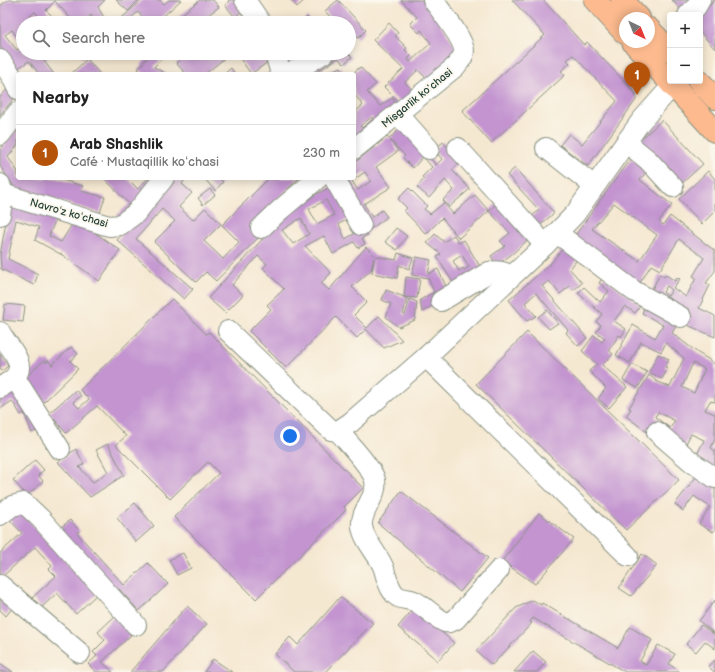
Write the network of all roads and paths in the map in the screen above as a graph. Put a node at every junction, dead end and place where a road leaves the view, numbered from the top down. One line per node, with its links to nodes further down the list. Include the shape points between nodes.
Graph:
1 (245, 0): 8 (street)
2 (433, 0): 18 (street, Misgarlik koʻchasi, via 459,38 464,52 455,67)
3 (595, 0): 9 (main road)
4 (622, 0): 6 (main road)
5 (700, 0): 7 (street)
6 (633, 12)
7 (691, 12)
8 (256, 16)
9 (619, 26)
10 (639, 48): 16 (main road)
11 (0, 60): 15 (street)
12 (313, 60): 13 (street, via 300,68)
13 (278, 68)
14 (701, 84): 17 (main road)
15 (16, 85)
16 (673, 85): 20 (main road); 22 (street)
17 (715, 98)
18 (398, 114): 23 (street, Misgarlik koʻchasi); 26 (street)
19 (16, 115): 21 (street)
20 (715, 131)
21 (0, 135)
22 (626, 142): 30 (street); 31 (street)
23 (356, 147)
24 (458, 148): 36 (street)
25 (546, 148): 30 (street)
26 (429, 149)
27 (162, 180): 32 (street, Navroʻz koʻchasi, via 136,213 120,225 109,226)
28 (318, 180): 35 (street)
29 (323, 180): 34 (street)
30 (594, 186): 36 (street, via 575,214)
31 (673, 186)
32 (1, 189): 33 (street)
33 (0, 215)
34 (361, 225)
35 (261, 228)
36 (551, 239): 37 (street); 39 (street)
37 (511, 276): 38 (street, via 504,272 489,272); 42 (street)
38 (440, 301)
39 (681, 317)
40 (228, 331): 44 (street, via 331,430)
41 (0, 332): 43 (street, via 18,361 19,368)
42 (426, 357): 44 (street, via 350,424); 49 (street)
43 (7, 383): 46 (street)
44 (338, 431): 50 (street, via 374,477 376,487 361,526 381,563 393,593 399,598 414,601 444,622 449,622 456,619)
45 (657, 432): 47 (street)
46 (60, 450)
47 (715, 478)
48 (0, 514): 52 (street, via 12,506 24,503 42,519)
49 (628, 556)
50 (499, 570)
51 (0, 585): 53 (street)
52 (136, 625)
53 (80, 653)

